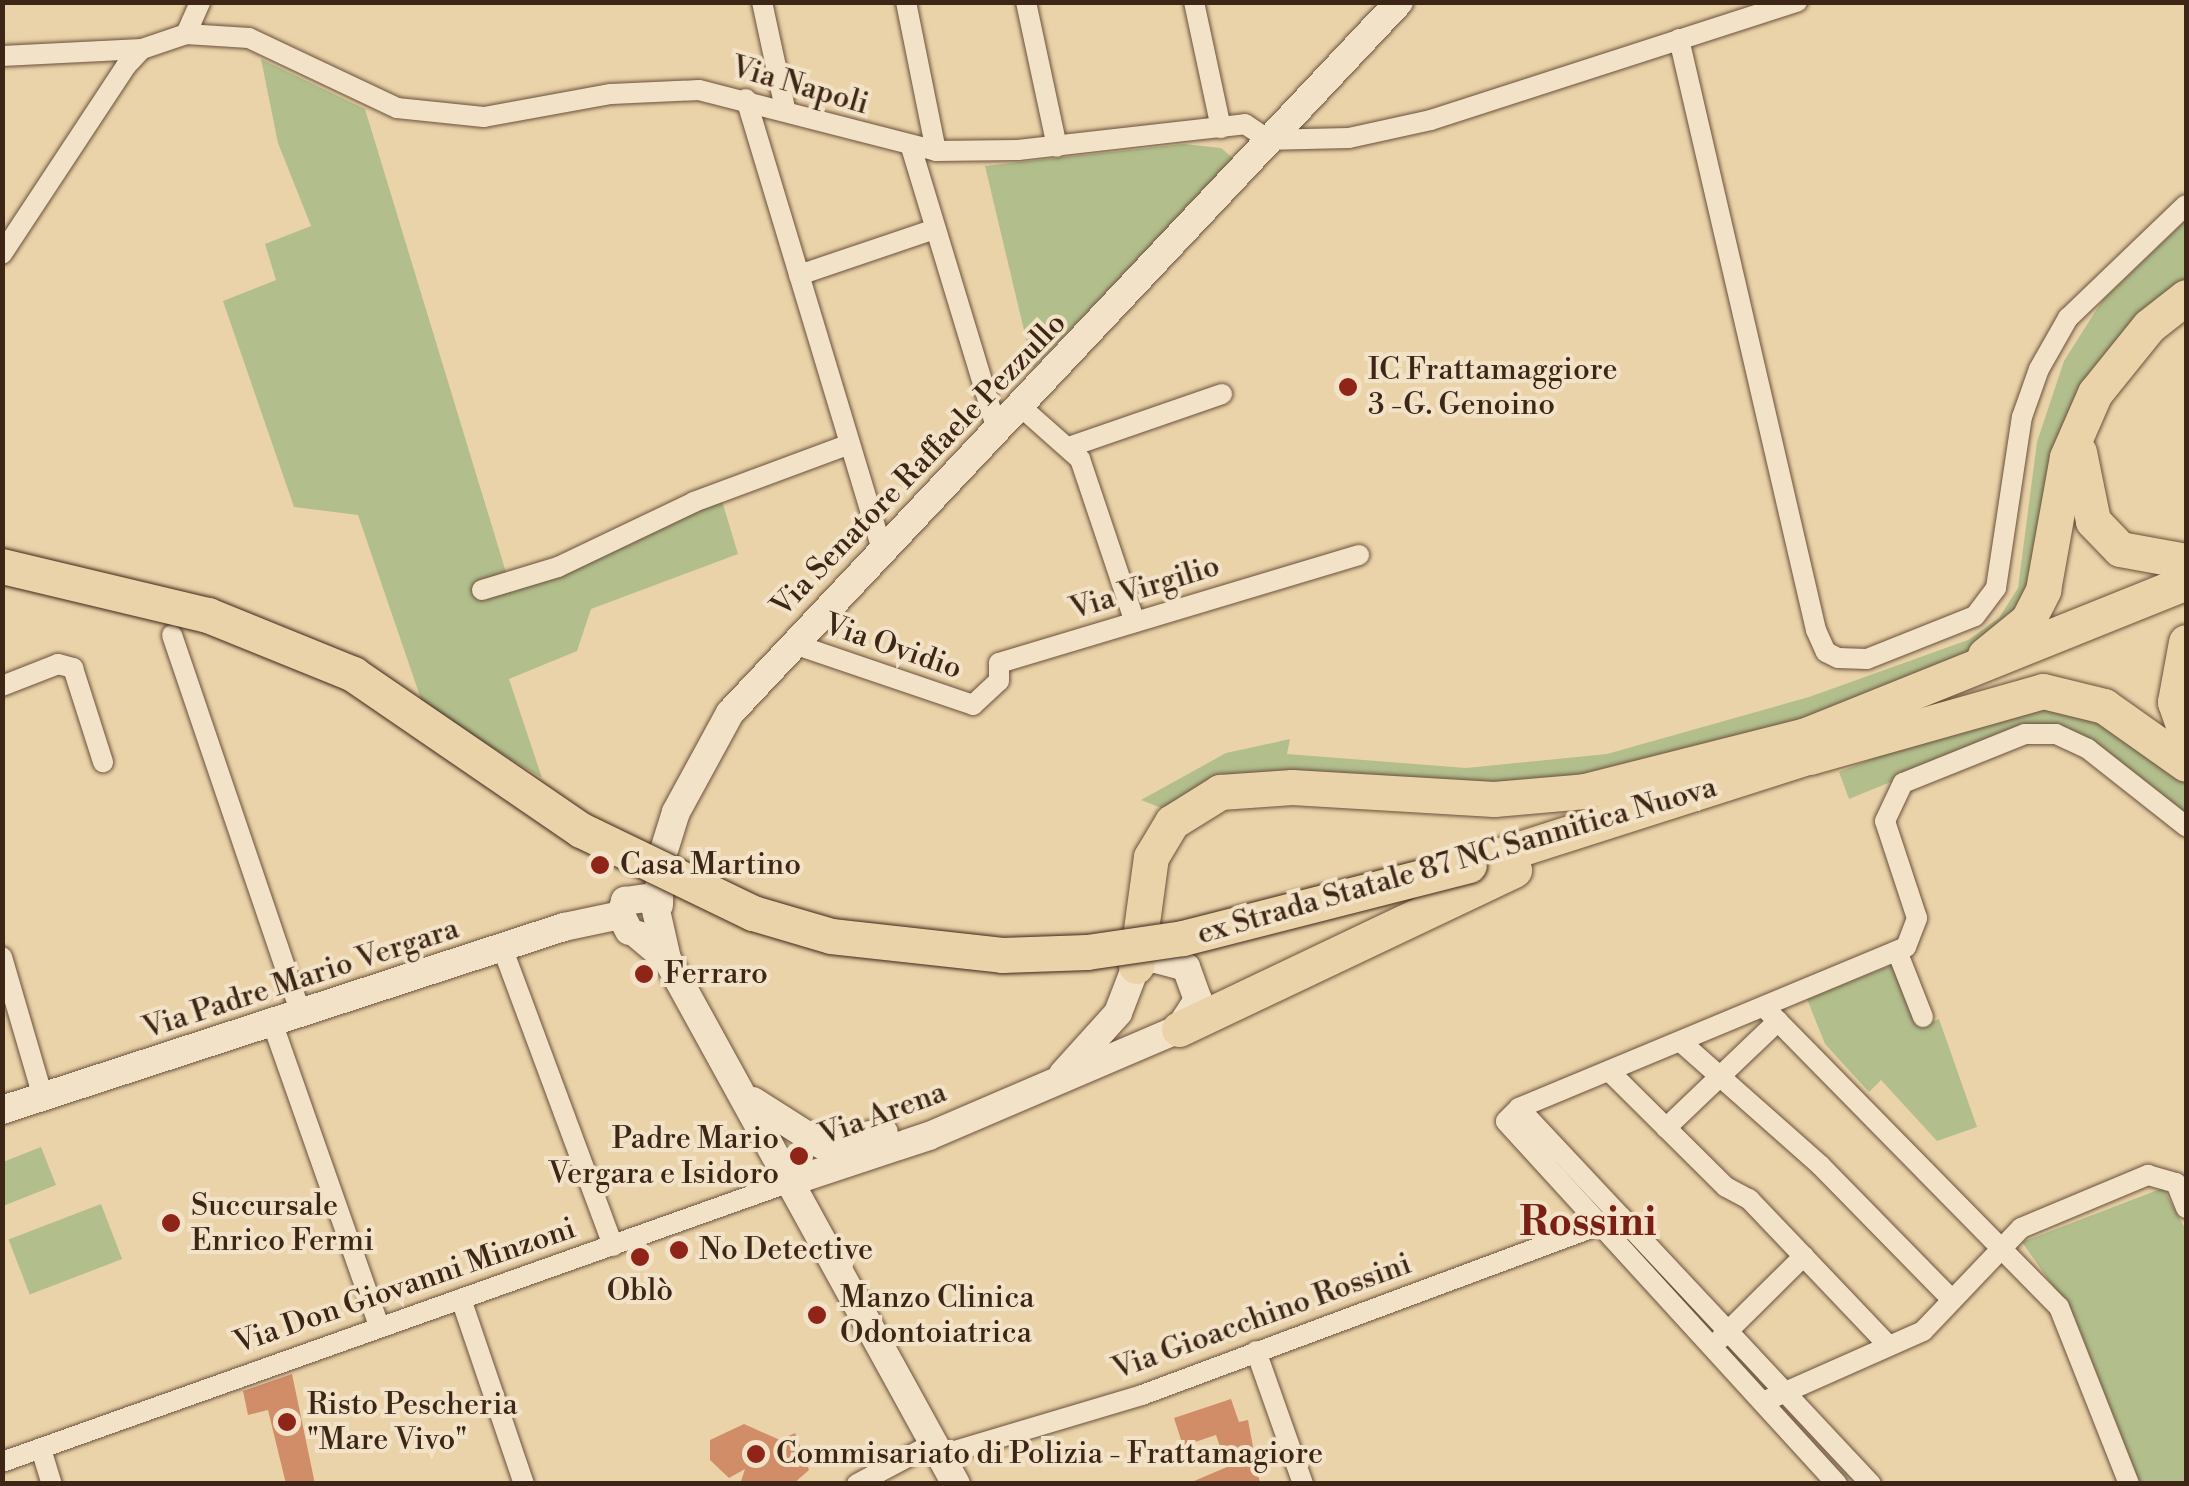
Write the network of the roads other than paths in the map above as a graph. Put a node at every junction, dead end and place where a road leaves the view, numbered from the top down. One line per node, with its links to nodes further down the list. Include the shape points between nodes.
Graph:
1 (200, 2): 8 (street)
2 (762, 2): 13 (street)
3 (906, 2): 18 (street)
4 (1026, 2): 17 (street)
5 (1194, 2): 14 (street)
6 (1399, 2): 15 (street, Via Senatore Raffaele Pezzullo)
7 (1797, 2): 9 (street)
8 (186, 34): 10 (street); 12 (street, Via Napoli, via 249,38 397,108 484,117 610,94 699,90)
9 (1679, 39): 15 (street, via 1430,120 1349,138); 19 (street, via 1816,630 1826,652 1838,658 1867,660 1975,616 1996,588 2022,417 2039,369 2068,318)
10 (142, 49): 11 (street); 21 (street)
11 (2, 56)
12 (746, 99): 13 (street, Via Napoli); 22 (street)
13 (785, 108): 16 (street, Via Napoli)
14 (1228, 128): 15 (street, Via Napoli, via 1257,126); 17 (street, Via Napoli)
15 (1270, 140): 25 (street, Via Senatore Raffaele Pezzullo)
16 (911, 147): 18 (street, Via Napoli); 20 (street)
17 (1057, 147): 18 (street, Via Napoli)
18 (936, 151)
19 (2186, 204)
20 (935, 229): 22 (street); 27 (street)
21 (2, 254)
22 (799, 275): 28 (street)
23 (2186, 297): 26 (highway, via 2117,361)
24 (1222, 394): 29 (street)
25 (1020, 406): 27 (street, Via Senatore Raffaele Pezzullo); 29 (street)
26 (2080, 425): 32 (highway, via 2081,493 2092,521 2120,549); 42 (highway, via 2059,486 2043,590 2028,620 2008,640)
27 (997, 430): 30 (street, Via Senatore Raffaele Pezzullo)
28 (850, 444): 30 (street); 35 (street, via 694,502 558,567)
29 (1069, 446): 37 (street, via 1080,459)
30 (882, 549): 40 (street, Via Senatore Raffaele Pezzullo)
31 (1359, 554): 37 (street, Via Virgilio)
32 (2186, 561)
33 (2, 566): 48 (highway, ex Strada Statale 87 NC Sannitica Nuova, bridge, via 208,615 353,674 581,830 753,913 831,936 1002,955 1088,952 1183,938 1469,864)
34 (2186, 582): 42 (highway, ex Strada Statale 87 NC Sannitica Nuova)
35 (482, 590)
36 (2186, 604): 45 (highway, ex Strada Statale 87 NC Sannitica Nuova)
37 (1135, 622): 43 (street, Via Virgilio, via 1000,663 999,681)
38 (172, 635): 55 (street)
39 (2186, 642): 44 (highway, via 2175,702)
40 (794, 644): 43 (street, Via Ovidio); 50 (street, Via Senatore Raffaele Pezzullo, via 708,744)
41 (2, 686): 46 (street, via 58,664 73,668)
42 (1908, 699): 45 (highway, ex Strada Statale 87 NC Sannitica Nuova)
43 (973, 705)
44 (2186, 734)
45 (1808, 746): 47 (highway, via 2043,690 2104,706); 48 (highway, ex Strada Statale 87 NC Sannitica Nuova); 54 (highway, via 1536,797 1411,798 1274,786 1220,792 1172,822 1151,857)
46 (103, 762)
47 (2186, 764)
48 (1710, 792): 59 (highway, via 1480,884)
49 (2186, 826): 52 (street, via 2056,734 2025,734 1903,784 1885,821 1917,918)
50 (643, 914): 51 (street, Via Padre Mario Vergara); 64 (street)
51 (502, 947): 55 (street, Via Padre Mario Vergara); 72 (street)
52 (1897, 951): 56 (street); 57 (street)
53 (2, 957): 65 (street)
54 (1136, 966): 59 (street, via 1170,958 1186,967 1198,1000); 62 (street, via 1118,1013)
55 (300, 1012): 58 (street, Via Padre Mario Vergara)
56 (1771, 1014): 60 (street); 63 (street); 73 (street)
57 (1923, 1017)
58 (272, 1022): 65 (street, Via Padre Mario Vergara); 79 (street)
59 (1179, 1029): 62 (street, Via Arena)
60 (1680, 1042): 61 (street); 63 (street)
61 (1609, 1071): 68 (street); 71 (street, via 1513,1115)
62 (1063, 1074): 66 (street, Via Arena)
63 (1720, 1076): 68 (street); 76 (street)
64 (740, 1089): 66 (street, Via Arena, via 772,1119 822,1145); 69 (street)
65 (42, 1097): 67 (street, Via Padre Mario Vergara)
66 (998, 1106): 69 (street, Via Arena)
67 (2, 1110)
68 (1666, 1128): 74 (street)
69 (790, 1182): 72 (street, Via Don Giovanni Minzoni); 87 (street)
70 (2186, 1208): 73 (street, via 2176,1183 2148,1176 2021,1228)
71 (1611, 1221): 77 (street); 78 (street); 83 (street, Via Gioacchino Rossini)
72 (613, 1246): 75 (street, Via Don Giovanni Minzoni)
73 (2000, 1250): 76 (street); 96 (street, via 2059,1307)
74 (1804, 1256): 80 (street); 81 (street)
75 (460, 1299): 79 (street, Via Don Giovanni Minzoni); 90 (street)
76 (1952, 1300): 81 (street, via 1923,1331)
77 (1704, 1306): 78 (street); 80 (street)
78 (1688, 1321): 82 (street)
79 (379, 1325): 86 (street, Via Don Giovanni Minzoni)
80 (1729, 1332): 82 (street); 84 (street)
81 (1888, 1345): 84 (street)
82 (1712, 1346): 85 (street)
83 (1256, 1351): 87 (street, Via Gioacchino Rossini, via 1142,1395); 93 (street)
84 (1781, 1388): 85 (street); 95 (street)
85 (1763, 1402): 94 (street)
86 (41, 1449): 88 (street, Via Don Giovanni Minzoni); 89 (street)
87 (937, 1449): 91 (street, Via Gioacchino Rossini); 92 (street)
88 (2, 1462)
89 (52, 1484)
90 (524, 1484)
91 (857, 1484)
92 (956, 1484)
93 (1303, 1484)
94 (1837, 1484)
95 (1870, 1484)
96 (2129, 1484)

